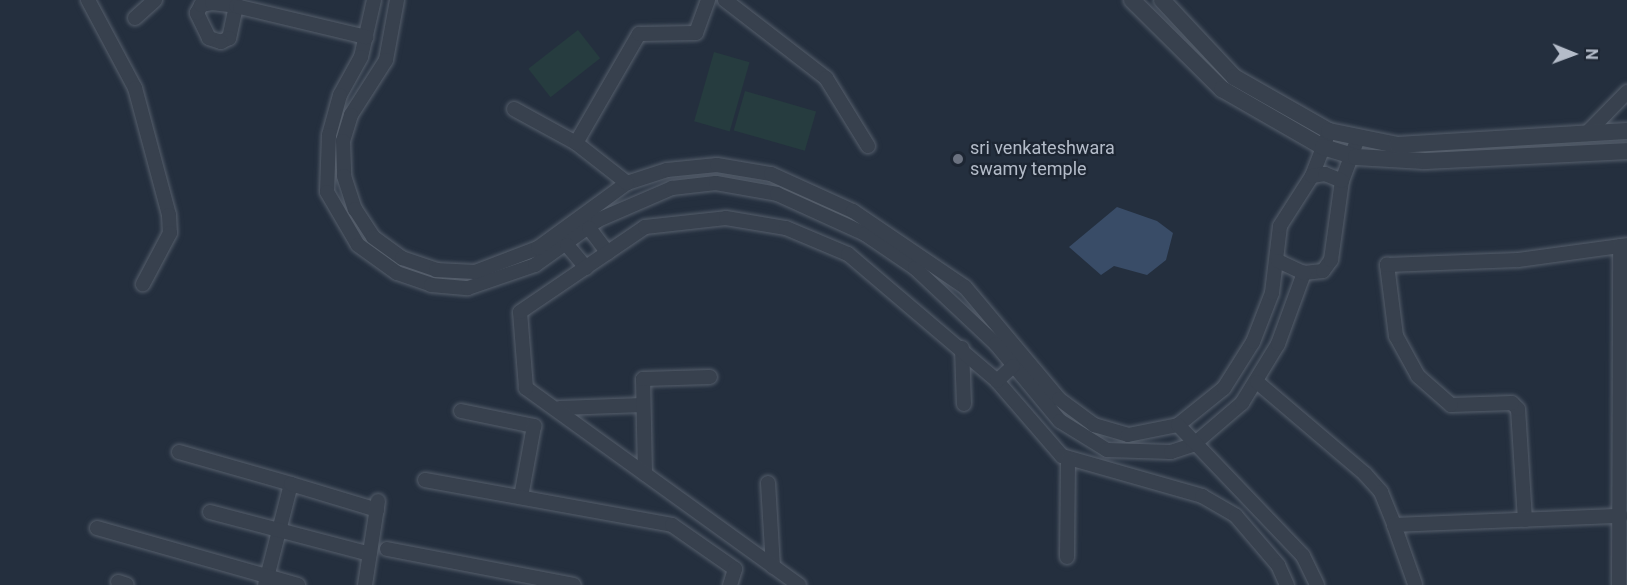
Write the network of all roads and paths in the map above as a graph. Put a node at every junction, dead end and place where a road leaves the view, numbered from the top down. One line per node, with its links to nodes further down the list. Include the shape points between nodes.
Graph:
1 (88, 0): 35 (street, via 135,88 169,215 170,233)
2 (155, 0): 10 (street)
3 (374, 0): 11 (street)
4 (397, 0): 26 (street, via 386,60 351,115 343,141 344,176 355,208 374,237 402,258 436,270 475,272 538,248)
5 (708, 0): 18 (street, via 696,33 639,34)
6 (725, 0): 19 (street, via 826,78)
7 (1132, 0): 20 (street, via 1222,90)
8 (1162, 0): 14 (street, via 1234,77)
9 (236, 6): 11 (street)
10 (135, 18)
11 (366, 37): 29 (street, via 340,95 326,167 327,192 358,245 397,273 431,285 468,288 501,281)
12 (1627, 92): 16 (street)
13 (514, 109): 18 (street)
14 (1329, 131): 17 (street); 20 (street)
15 (1627, 131): 16 (street)
16 (1586, 134): 17 (street, via 1397,145)
17 (1358, 138): 22 (street)
18 (576, 142): 26 (street)
19 (868, 146)
20 (1323, 147): 22 (street); 23 (street)
21 (1627, 151): 22 (street, via 1424,161)
22 (1351, 155): 25 (street)
23 (1312, 176): 25 (street, via 1325,174); 32 (street, via 1280,226)
24 (647, 177): 26 (street); 27 (street); 36 (street, via 717,165 771,174 818,192 965,287)
25 (1342, 181): 34 (street, via 1330,260 1323,271)
26 (627, 183)
27 (653, 194): 28 (street); 38 (street, via 716,183 777,194 812,207 915,268)
28 (589, 228): 29 (street); 31 (street)
29 (567, 245): 33 (street)
30 (1623, 245): 58 (street); 59 (street, via 1518,260 1388,265 1396,336 1418,376 1451,405 1512,404 1518,409)
31 (608, 253): 33 (street); 37 (street, via 645,227 672,223 726,218 786,228 848,254)
32 (1278, 261): 34 (street); 48 (street, via 1253,342 1224,388)
33 (585, 268): 46 (street, via 518,317 522,383)
34 (1304, 273): 43 (street, via 1278,344)
35 (143, 284)
36 (1014, 343): 38 (street); 48 (street, via 1059,399 1094,425 1128,435)
37 (962, 348): 39 (street); 44 (street)
38 (1001, 349): 39 (street); 40 (street)
39 (978, 363): 42 (street)
40 (1013, 366): 42 (street); 49 (street, via 1060,421 1090,442 1143,453)
41 (710, 377): 45 (street, via 643,379)
42 (997, 381): 51 (street)
43 (1257, 382): 49 (street, via 1242,403); 60 (street, via 1365,474 1381,492)
44 (964, 404)
45 (643, 405): 46 (street); 52 (street)
46 (560, 408): 52 (street)
47 (461, 411): 56 (street, via 534,426)
48 (1179, 425): 49 (street)
49 (1193, 445): 76 (street, via 1303,556)
50 (179, 452): 55 (street)
51 (1068, 459): 65 (street); 75 (street, via 1202,496 1236,516 1278,565)
52 (645, 474): 66 (street)
53 (425, 480): 56 (street)
54 (768, 483): 66 (street)
55 (291, 484): 62 (street); 64 (street, via 378,505)
56 (521, 497): 73 (street, via 672,525 735,569)
57 (210, 512): 62 (street)
58 (1621, 516): 59 (street); 77 (street)
59 (1525, 520): 60 (street)
60 (1394, 525): 69 (street)
61 (96, 528): 67 (street)
62 (280, 533): 64 (street); 67 (street)
63 (387, 549): 68 (street)
64 (370, 554): 71 (street)
65 (1067, 557)
66 (772, 567): 74 (street)
67 (266, 581): 70 (street)
68 (530, 581): 72 (street)
69 (1415, 584)
70 (298, 585)
71 (365, 585)
72 (574, 585)
73 (730, 585)
74 (799, 585)
75 (1287, 585)
76 (1317, 585)
77 (1619, 585)

